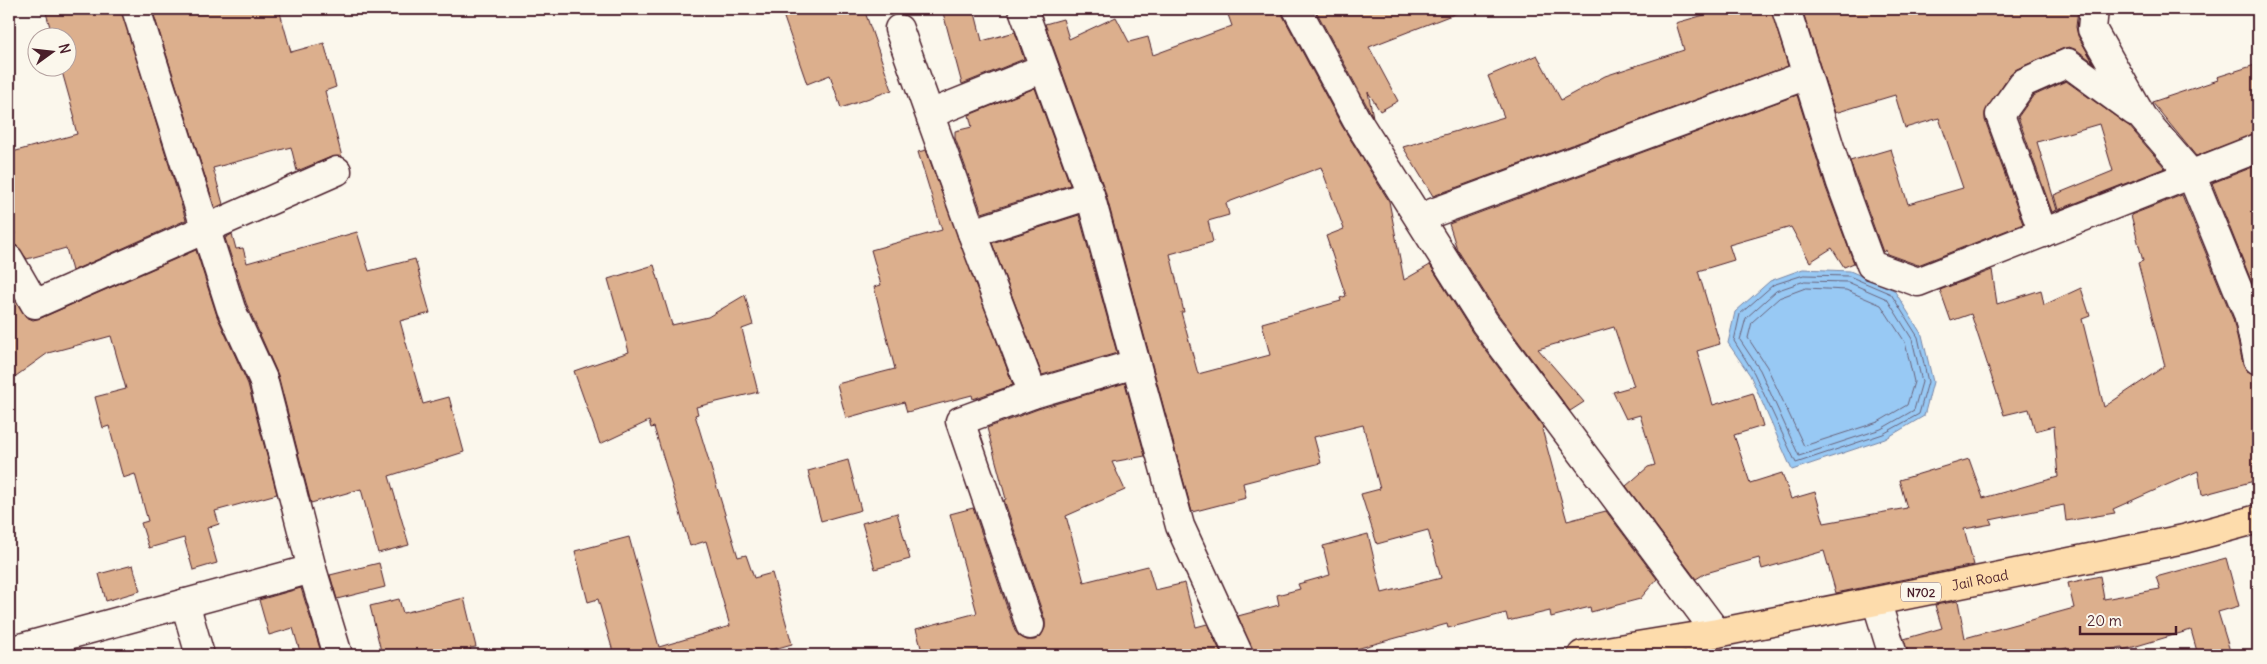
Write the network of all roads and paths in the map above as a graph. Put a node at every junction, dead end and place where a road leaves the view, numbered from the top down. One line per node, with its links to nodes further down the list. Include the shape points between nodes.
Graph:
1 (136, 9): 16 (street)
2 (1023, 9): 7 (street)
3 (1298, 9): 15 (street, via 1356,119)
4 (1786, 9): 8 (street)
5 (2094, 9): 10 (street, via 2092,29)
6 (899, 29): 9 (street)
7 (1044, 68): 9 (street); 14 (street)
8 (1807, 75): 15 (street); 18 (street, via 1841,183 1872,265 1918,282)
9 (930, 114): 17 (street)
10 (2142, 117): 13 (street); 18 (street, via 2068,63 2023,83 2000,115)
11 (2258, 148): 13 (street)
12 (337, 171): 16 (street)
13 (2191, 174): 18 (street); 20 (street, via 2248,314)
14 (1090, 195): 17 (street); 21 (street)
15 (1419, 218): 28 (street, via 1485,323)
16 (207, 228): 19 (street, via 35,304); 24 (street, via 231,309 263,379)
17 (972, 233): 22 (street)
18 (2044, 233)
19 (10, 263)
20 (2258, 360)
21 (1134, 364): 22 (street); 32 (street, via 1180,526)
22 (1033, 394): 27 (street, via 960,421)
23 (2258, 519): 28 (highway, Jail Road / N702, via 2184,539)
24 (312, 569): 25 (street); 31 (street)
25 (185, 603): 29 (street); 30 (street)
26 (1880, 613): 34 (street)
27 (1030, 625)
28 (1717, 633): 33 (highway, Jail Road / N702)
29 (9, 651)
30 (200, 655)
31 (338, 655)
32 (1239, 655)
33 (1582, 655)
34 (1892, 655)

